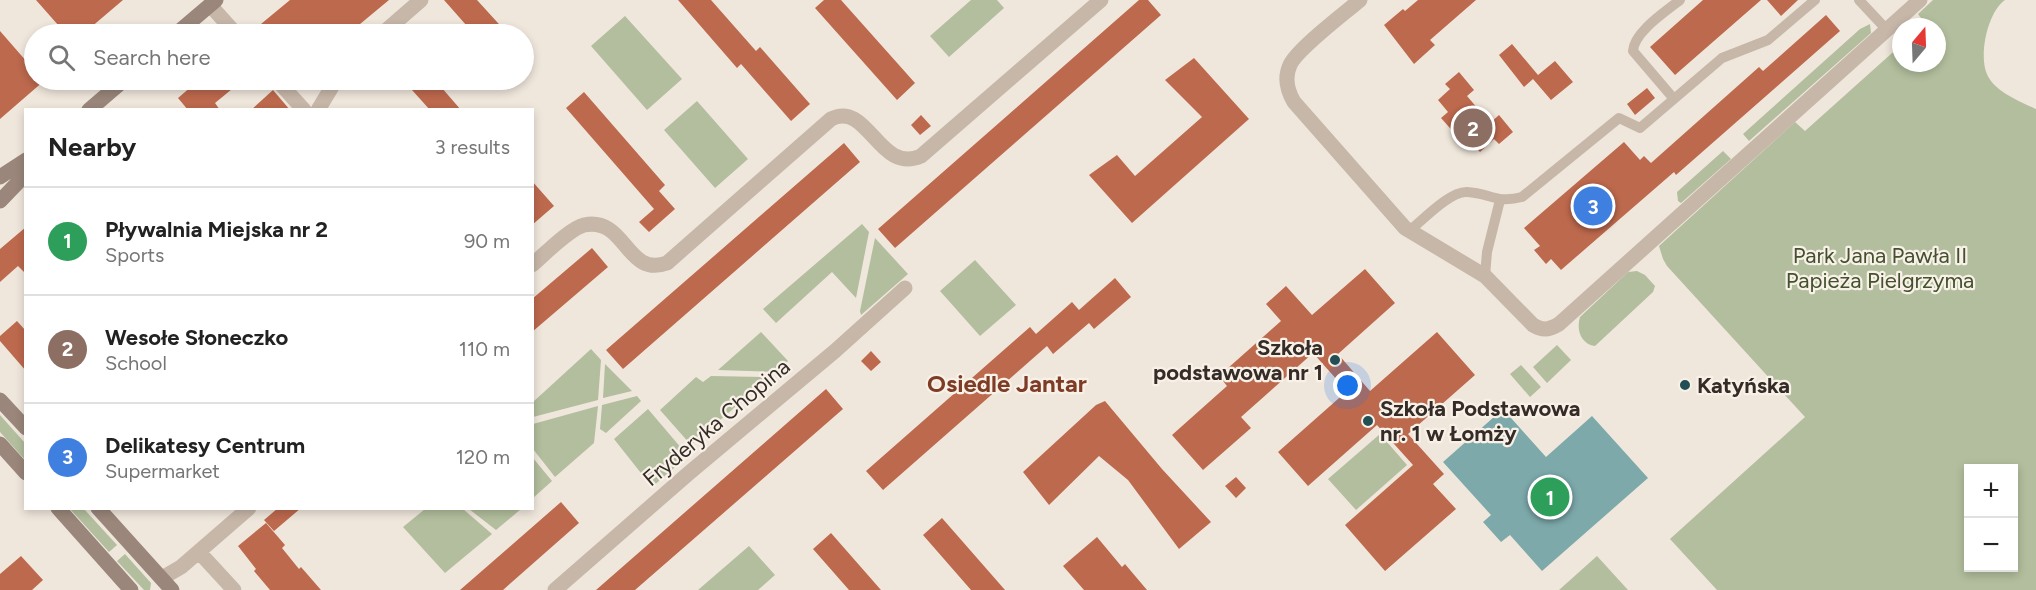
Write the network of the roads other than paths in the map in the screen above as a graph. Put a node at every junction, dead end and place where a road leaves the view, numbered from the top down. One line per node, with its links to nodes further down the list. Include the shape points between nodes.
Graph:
1 (421, 0): 11 (street)
2 (1101, 0): 26 (street, via 921,156 911,160 894,158 860,123 838,116 667,263 650,266 641,262 614,232 582,225)
3 (1360, 0): 25 (street, via 1293,59 1287,85 1300,111)
4 (1680, 0): 16 (lane, via 1635,40 1633,51)
5 (1815, 0): 16 (lane, via 1768,40 1726,54)
6 (1859, 0): 12 (lane)
7 (1920, 0): 12 (street)
8 (213, 3): 9 (street); 10 (street)
9 (188, 24)
10 (229, 24)
11 (393, 24)
12 (1887, 30): 27 (street, via 1559,324 1540,330)
13 (112, 90): 17 (street)
14 (286, 90): 18 (street)
15 (330, 90): 19 (street)
16 (1674, 99): 23 (lane, via 1640,128 1619,118 1522,197)
17 (91, 108)
18 (302, 108)
19 (319, 108)
20 (24, 160): 22 (street)
21 (24, 176): 24 (street)
22 (0, 177)
23 (1500, 200): 25 (lane, via 1465,192 1455,194); 27 (lane, via 1486,252)
24 (0, 201)
25 (1409, 231): 27 (street)
26 (534, 263)
27 (1485, 276)
28 (905, 288): 40 (street, Fryderyka Chopina)
29 (0, 399): 30 (street)
30 (24, 426)
31 (0, 444): 32 (street)
32 (24, 471)
33 (60, 510): 38 (street)
34 (100, 510): 37 (street)
35 (247, 510): 36 (street)
36 (199, 552): 37 (street); 39 (street)
37 (167, 584)
38 (131, 590)
39 (234, 590)
40 (555, 590)

